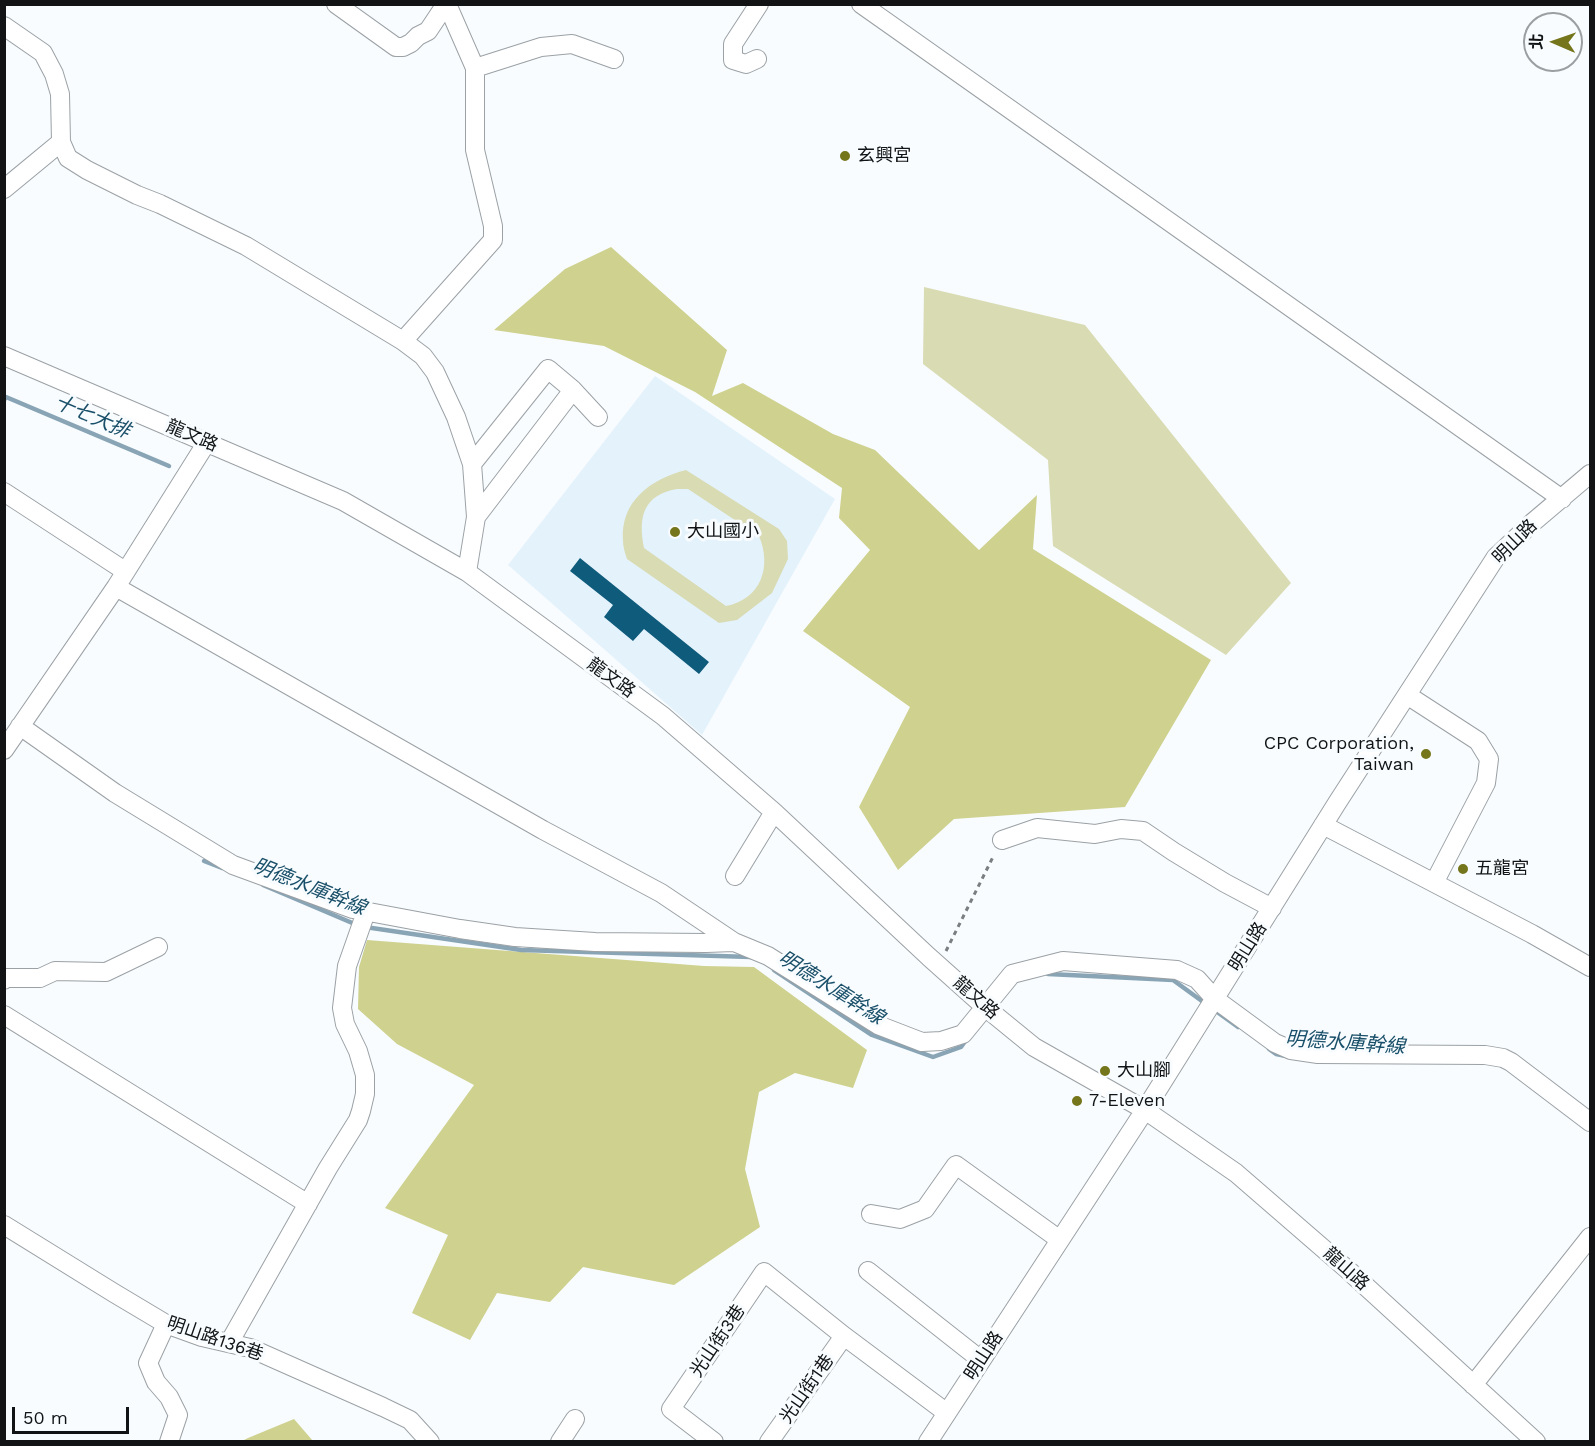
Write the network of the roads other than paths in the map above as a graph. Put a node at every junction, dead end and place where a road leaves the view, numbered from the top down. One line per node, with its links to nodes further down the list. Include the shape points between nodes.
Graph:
1 (336, 4): 2 (street, via 396,47 403,47 428,32)
2 (446, 4): 8 (street)
3 (759, 4): 7 (street, via 733,44 733,60 746,64)
4 (861, 4): 19 (street)
5 (4, 26): 9 (street, via 43,53 54,74 60,94)
6 (614, 58): 8 (street, via 572,44 541,47)
7 (757, 59)
8 (475, 68): 11 (street, via 474,150 493,240)
9 (61, 142): 10 (street); 11 (street, via 68,158 87,170 246,246)
10 (4, 189)
11 (403, 341): 16 (street, via 423,356 435,372)
12 (4, 356): 15 (street, 龍文路)
13 (573, 390): 14 (street); 16 (street, via 548,369); 20 (street)
14 (598, 417)
15 (207, 442): 21 (street); 22 (street, 龍文路, via 343,501)
16 (472, 464): 20 (street)
17 (1590, 474): 19 (street, 明山路)
18 (4, 492): 21 (street)
19 (1562, 499): 24 (street, 明山路, via 1496,557)
20 (476, 517): 22 (street)
21 (125, 571): 23 (street)
22 (467, 572): 27 (street, 龍文路, via 663,716)
23 (116, 587): 25 (street); 34 (street, via 661,893)
24 (1407, 695): 28 (street, 明山路); 31 (street, via 1478,741 1489,759 1486,783)
25 (21, 726): 26 (street); 33 (street, via 115,793 233,865 353,909)
26 (4, 750)
27 (774, 812): 30 (street); 39 (street, 龍文路)
28 (1323, 825): 31 (street); 32 (street, 明山路)
29 (1002, 840): 32 (street, via 1037,828 1095,834 1121,829 1143,831)
30 (735, 876)
31 (1434, 883): 36 (street)
32 (1272, 908): 38 (street, 明山路)
33 (363, 921): 34 (street, via 596,942); 43 (street, via 347,966 342,1008 365,1075 365,1094 358,1120)
34 (735, 942): 39 (street, via 768,956 878,1025 922,1042 963,1034)
35 (158, 946): 37 (street, via 106,972 55,971 40,978)
36 (1590, 967)
37 (4, 980)
38 (1212, 1005): 39 (street, via 1197,979 1177,970 1063,961 1012,974); 41 (street, 明山路); 42 (street, via 1291,1050 1503,1058)
39 (989, 1010): 41 (street, 龍文路, via 1034,1047)
40 (4, 1015): 43 (street)
41 (1145, 1110): 47 (street, 明山路); 53 (street, 龍山路, via 1236,1173)
42 (1590, 1122)
43 (308, 1204): 51 (street)
44 (870, 1214): 47 (street, via 900,1219 926,1209 956,1165)
45 (4, 1225): 49 (street, 明山路136巷)
46 (1590, 1237): 53 (street)
47 (1060, 1240): 52 (street, 明山路)
48 (868, 1271): 52 (street)
49 (166, 1324): 51 (street, 明山路136巷); 57 (street, via 148,1363 178,1415)
50 (844, 1336): 54 (street); 59 (street, 光山街3巷, via 764,1272 671,1409); 60 (street, 光山街1巷)
51 (229, 1343): 56 (street, 明山路136巷, via 250,1348 410,1420)
52 (981, 1360): 54 (street, 明山路)
53 (1473, 1385): 62 (street, 龍山路)
54 (947, 1413): 61 (street, 明山路)
55 (575, 1419): 58 (street)
56 (428, 1439)
57 (169, 1442)
58 (560, 1442)
59 (714, 1442)
60 (769, 1442)
61 (928, 1442)
62 (1536, 1442)

